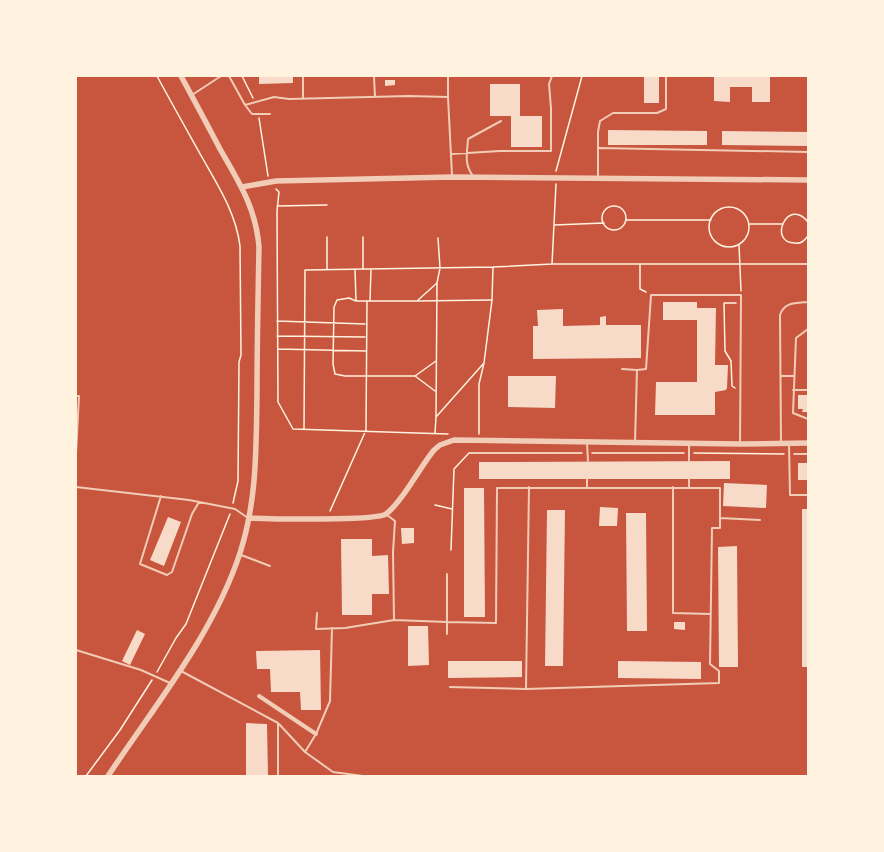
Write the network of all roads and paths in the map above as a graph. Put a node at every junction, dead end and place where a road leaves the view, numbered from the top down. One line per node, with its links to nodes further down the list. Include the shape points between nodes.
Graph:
1 (157, 76): 123 (path, via 218,186 238,230 241,355 238,481)
2 (181, 76): 12 (street)
3 (221, 76): 12 (lane)
4 (229, 76): 17 (lane)
5 (242, 76): 16 (path)
6 (303, 76): 15 (lane)
7 (374, 76): 13 (lane)
8 (448, 76): 14 (lane)
9 (552, 76): 23 (lane, via 549,84 551,151)
10 (582, 76): 28 (path, via 557,164)
11 (666, 76): 21 (lane, via 666,109 657,113 613,113 600,121)
12 (191, 96): 31 (street)
13 (375, 97): 14 (lane); 15 (lane)
14 (448, 97): 24 (lane)
15 (303, 99): 16 (lane, via 274,97)
16 (255, 102): 17 (lane)
17 (245, 105): 18 (lane, via 252,114)
18 (259, 114): 19 (lane); 30 (path)
19 (270, 114)
20 (501, 121): 23 (lane, via 468,139)
21 (599, 148): 22 (lane); 27 (lane)
22 (808, 152)
23 (467, 153): 24 (lane); 26 (lane, via 468,169)
24 (451, 154): 25 (lane)
25 (452, 177): 26 (street); 30 (street)
26 (474, 177): 28 (street)
27 (598, 178): 28 (street); 29 (street)
28 (556, 179): 40 (path)
29 (808, 180)
30 (269, 182): 31 (street); 33 (path, via 279,192)
31 (242, 187): 127 (street, via 254,216 259,247 256,453 254,495)
32 (328, 205): 33 (path)
33 (277, 206): 67 (path)
34 (626, 220): 35 (path); 37 (path, via 622,227 616,230 609,229); 37 (path, via 622,210 611,207 603,215)
35 (711, 220): 38 (path, via 719,211 731,208 743,213); 45 (path, via 710,233 718,244 730,247)
36 (808, 222): 39 (path, via 801,216 792,215)
37 (604, 223): 40 (path)
38 (749, 224): 39 (path); 45 (path, via 747,237)
39 (782, 224): 41 (path, via 782,234 787,241 801,242)
40 (554, 225): 46 (path)
41 (808, 236)
42 (327, 237): 55 (path)
43 (363, 237): 53 (path)
44 (438, 238): 51 (path)
45 (739, 244): 48 (path)
46 (552, 264): 47 (path); 50 (path)
47 (640, 264): 48 (path); 57 (path, via 640,289)
48 (740, 264): 49 (path); 58 (path)
49 (808, 264)
50 (493, 267): 51 (path); 60 (path)
51 (440, 268): 54 (path); 56 (path)
52 (356, 269): 53 (path); 55 (path); 61 (path)
53 (363, 269): 54 (path)
54 (371, 269): 63 (path)
55 (327, 270): 68 (path, via 305,270)
56 (437, 283): 59 (path); 64 (path)
57 (651, 295): 58 (lane); 83 (lane, via 646,369)
58 (741, 295): 66 (lane)
59 (436, 300): 60 (path); 64 (path); 80 (path)
60 (492, 300): 81 (path)
61 (356, 301): 62 (path); 69 (path, via 349,298 338,300 334,307)
62 (367, 301): 63 (path); 70 (path)
63 (370, 301): 64 (path)
64 (417, 301)
65 (808, 302): 86 (lane, via 786,305 782,308)
66 (741, 303): 91 (lane); 91 (path, via 724,303 726,351 731,361 732,386)
67 (277, 321): 68 (path); 72 (path)
68 (305, 322): 69 (path); 73 (path)
69 (333, 323): 70 (path); 74 (path)
70 (366, 324): 75 (path)
71 (808, 329): 87 (lane, via 796,338)
72 (277, 336): 73 (path); 76 (path)
73 (305, 336): 74 (path); 77 (path)
74 (333, 337): 75 (path); 78 (path)
75 (366, 337): 79 (path)
76 (277, 349): 77 (path); 95 (path, via 278,402 293,429)
77 (305, 349): 78 (path); 95 (path)
78 (333, 350): 79 (path); 84 (path, via 335,374)
79 (366, 351): 84 (path)
80 (436, 361): 85 (path); 90 (path)
81 (484, 363): 93 (path); 99 (path, via 479,384)
82 (622, 369): 83 (lane)
83 (637, 370): 104 (lane)
84 (366, 376): 85 (path); 96 (path)
85 (415, 376): 90 (path)
86 (782, 376): 87 (lane); 101 (lane)
87 (794, 376): 88 (lane)
88 (793, 390): 89 (lane); 94 (lane, via 793,413)
89 (808, 390)
90 (435, 391): 93 (path)
91 (741, 391): 106 (lane)
92 (76, 396): 107 (lane, via 79,396)
93 (436, 417): 97 (path)
94 (808, 420)
95 (304, 429): 96 (path)
96 (366, 430): 97 (path); 125 (path)
97 (435, 433): 98 (path)
98 (449, 434)
99 (479, 440): 100 (street); 126 (street, via 454,440 440,445 425,460)
100 (587, 443): 104 (street); 110 (lane)
101 (781, 443): 102 (street); 106 (street)
102 (789, 443): 103 (street); 108 (lane)
103 (808, 443)
104 (635, 444): 105 (street)
105 (689, 444): 106 (street); 111 (lane)
106 (740, 444)
107 (76, 454)
108 (789, 454): 109 (path); 119 (lane, via 790,495); 124 (path, via 474,452 469,453 454,469)
109 (808, 454)
110 (588, 461)
111 (689, 461)
112 (587, 479): 116 (lane)
113 (689, 479): 118 (lane)
114 (76, 487): 120 (lane)
115 (528, 487): 116 (lane); 137 (lane, via 497,488 496,623); 145 (lane)
116 (587, 487): 117 (lane)
117 (673, 488): 118 (lane); 135 (lane, via 673,613)
118 (689, 488): 128 (lane, via 720,488)
119 (808, 495)
120 (161, 496): 121 (lane); 121 (lane, via 140,564 167,575 172,572 192,514)
121 (199, 502): 123 (lane)
122 (435, 505): 124 (path)
123 (232, 508): 127 (lane); 142 (path, via 186,624)
124 (452, 508): 130 (path)
125 (330, 512)
126 (386, 514): 127 (street, via 354,518); 136 (lane, via 395,521 392,552)
127 (249, 518): 131 (street)
128 (720, 518): 129 (lane); 135 (lane, via 720,528 712,528)
129 (760, 520)
130 (451, 550)
131 (240, 554): 132 (lane); 141 (street, via 216,609)
132 (270, 566)
133 (447, 574): 137 (lane)
134 (317, 613): 138 (lane, via 316,628)
135 (710, 614): 145 (lane, via 710,664 719,671 719,683)
136 (394, 620): 137 (lane); 138 (lane)
137 (447, 622): 139 (lane)
138 (332, 628): 148 (lane, via 330,701)
139 (447, 634)
140 (76, 650): 142 (lane)
141 (179, 670): 143 (street); 147 (lane)
142 (154, 676): 143 (lane); 150 (path, via 120,730)
143 (171, 684): 151 (street)
144 (450, 687): 145 (lane)
145 (526, 689)
146 (259, 696): 148 (street)
147 (278, 724): 149 (lane); 152 (lane)
148 (316, 734): 149 (lane)
149 (305, 752): 153 (lane, via 333,772)
150 (86, 776)
151 (108, 776)
152 (278, 776)
153 (363, 776)

